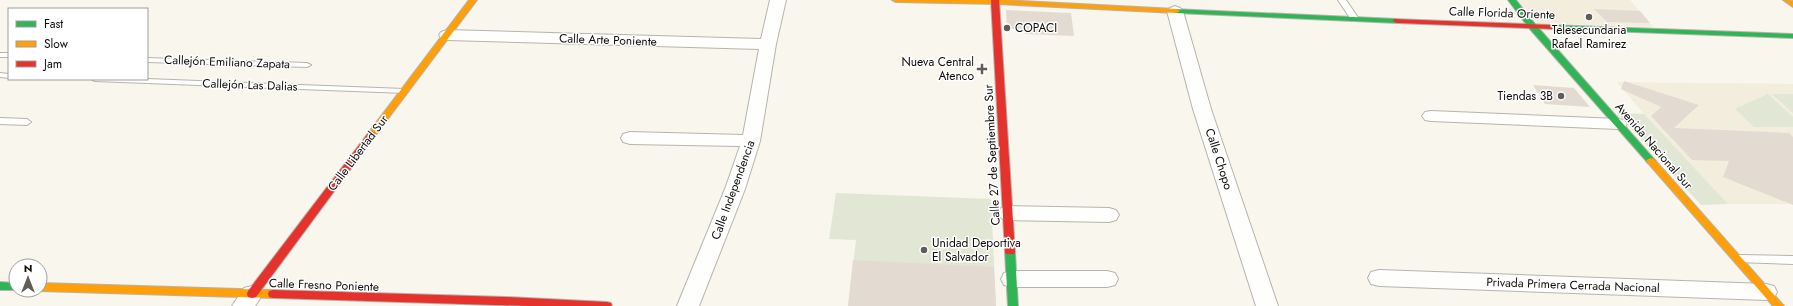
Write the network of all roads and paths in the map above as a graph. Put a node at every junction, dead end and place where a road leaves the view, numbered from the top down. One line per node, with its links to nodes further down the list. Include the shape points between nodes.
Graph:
1 (473, 0): 12 (main road, Calle Libertad Sur)
2 (778, 0): 14 (street, Calle Independencia)
3 (896, 0): 7 (main road, Calle Florida Oriente)
4 (1342, 0): 10 (lane)
5 (1512, 0): 11 (main road, Avenida Nacional Sur)
6 (1787, 0): 8 (main road)
7 (995, 1): 9 (main road, Calle Florida Oriente); 25 (main road, Calle 27 de Septiembre Sur)
8 (1793, 5)
9 (1175, 11): 10 (main road, Calle Florida Oriente); 38 (street, Calle Chopo, via 1202,109)
10 (1355, 19): 11 (main road, Calle Florida Oriente)
11 (1532, 26): 13 (main road, Calle Florida Oriente); 22 (main road, Avenida Nacional Sur)
12 (447, 35): 14 (street, Calle Arte Poniente); 18 (main road, Calle Libertad Sur)
13 (1793, 36)
14 (768, 44): 24 (street, Calle Independencia)
15 (148, 60): 16 (lane, Callejón Emiliano Zapata)
16 (307, 65)
17 (121, 80): 18 (lane, Callejón Las Dalias)
18 (405, 91): 34 (main road, Calle Libertad Sur)
19 (1431, 116): 22 (street)
20 (0, 121): 21 (lane)
21 (27, 122)
22 (1618, 124): 27 (main road, Avenida Nacional Sur)
23 (630, 138): 24 (street)
24 (751, 140): 36 (street, Calle Independencia, via 735,190)
25 (1008, 213): 26 (street); 30 (main road, Calle 27 de Septiembre Sur)
26 (1109, 215)
27 (1737, 259): 28 (lane); 33 (main road, Avenida Nacional Sur)
28 (1793, 260)
29 (1379, 278): 33 (street, Privada Primera Cerrada Nacional)
30 (1012, 279): 31 (street); 37 (main road, Calle 27 de Septiembre Sur)
31 (1107, 280)
32 (48, 288): 34 (main road, Calle Fresno Poniente)
33 (1773, 299)
34 (248, 300): 35 (main road, Calle Fresno Poniente, via 506,301)
35 (607, 306)
36 (688, 306)
37 (1013, 306)
38 (1267, 306)

